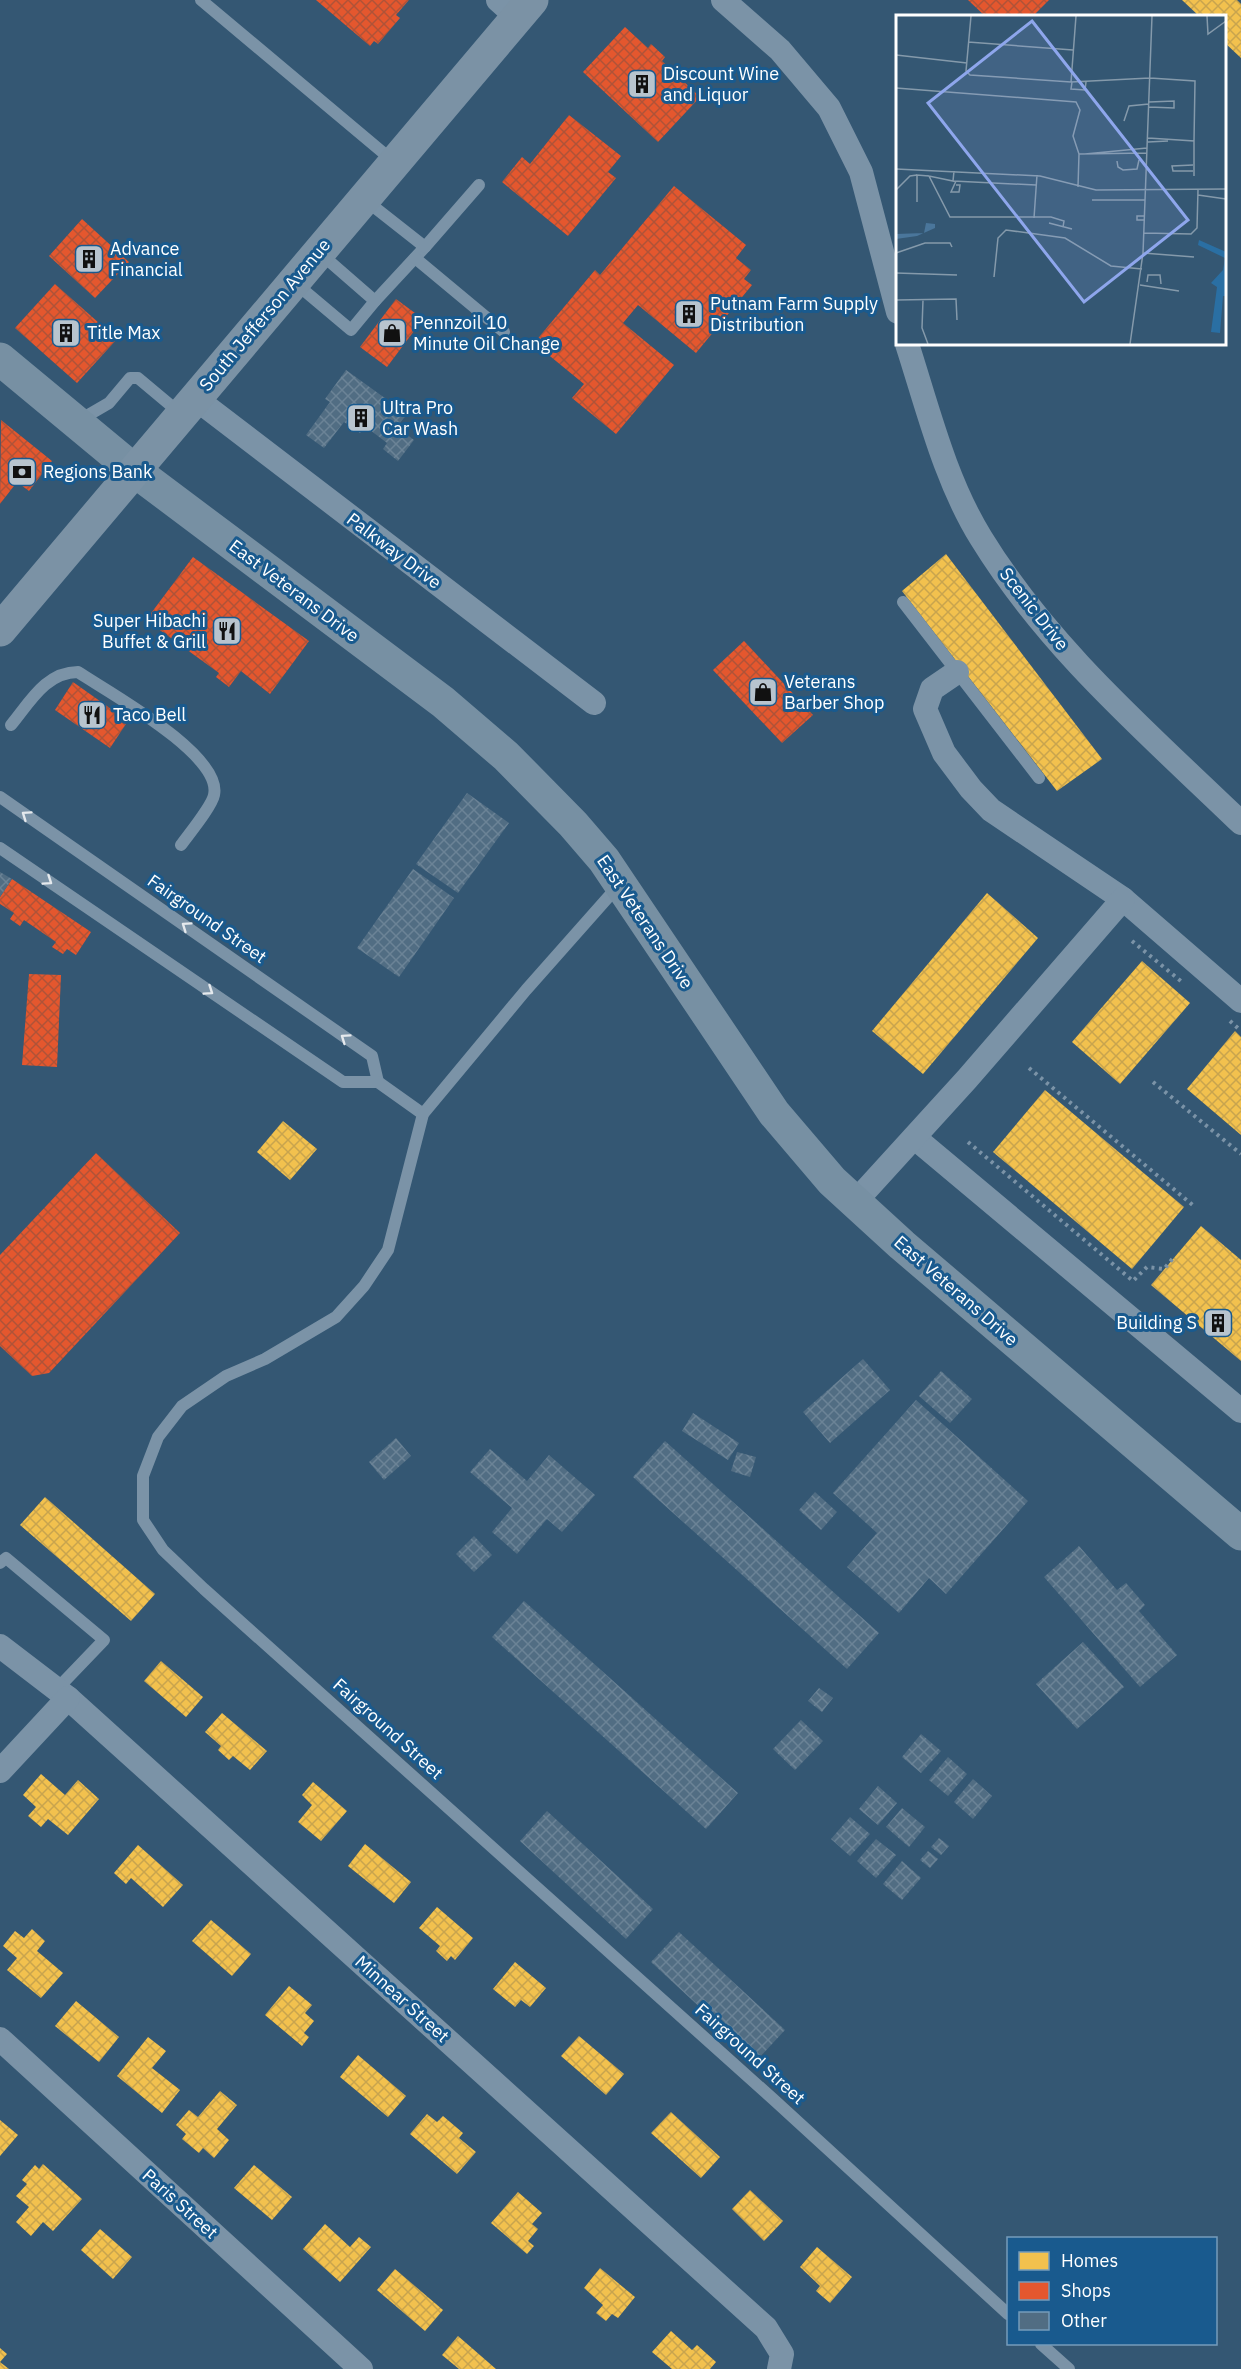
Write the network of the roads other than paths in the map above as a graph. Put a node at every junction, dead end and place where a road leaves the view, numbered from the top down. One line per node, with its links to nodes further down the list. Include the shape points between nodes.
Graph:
1 (201, 0): 4 (lane)
2 (723, 0): 12 (street, via 780,50 829,108 861,172)
3 (515, 6): 4 (main road, South Jefferson Avenue)
4 (394, 162): 6 (main road, South Jefferson Avenue)
5 (478, 185): 7 (lane)
6 (363, 199): 7 (lane); 8 (main road, South Jefferson Avenue)
7 (426, 247): 9 (lane)
8 (318, 252): 10 (main road, South Jefferson Avenue); 11 (lane)
9 (415, 258): 11 (lane); 13 (lane)
10 (293, 281): 11 (lane, via 351,330); 16 (main road, South Jefferson Avenue)
11 (375, 301)
12 (896, 308)
13 (504, 332)
14 (907, 345): 26 (street, Scenic Drive, via 955,487 1011,583 1098,685)
15 (0, 359): 17 (street, East Veterans Drive)
16 (188, 406): 17 (lane, via 138,378 130,378 110,403); 18 (main road, South Jefferson Avenue); 22 (street, Palkway Drive)
17 (76, 422): 18 (street, East Veterans Drive)
18 (135, 471): 20 (main road, South Jefferson Avenue); 29 (street, East Veterans Drive, via 443,702 507,756 573,824)
19 (903, 602): 21 (lane)
20 (0, 630)
21 (957, 672): 24 (lane); 30 (street, via 932,689 925,709 944,753 991,810)
22 (594, 703)
23 (11, 725): 27 (lane, via 49,681 64,672 78,672 186,745 213,778 214,796)
24 (1039, 778)
25 (0, 797): 32 (lane, Fairground Street, one-way to 25, via 372,1056)
26 (1241, 822)
27 (181, 845)
28 (0, 848): 32 (lane, one-way to 32, via 343,1082)
29 (621, 884): 33 (lane, Fairground Street); 35 (street, East Veterans Drive, via 774,1113)
30 (1123, 899): 31 (street); 34 (street)
31 (1241, 1001)
32 (378, 1082): 33 (lane)
33 (423, 1114): 43 (lane, Fairground Street, via 388,1250 364,1286 336,1317 264,1359 225,1376 182,1406 158,1437 143,1476 143,1520 163,1550 204,1589)
34 (915, 1138): 35 (street); 36 (street)
35 (855, 1202): 37 (street, East Veterans Drive)
36 (1241, 1411)
37 (1241, 1534)
38 (0, 1563): 40 (lane, via 6,1557 104,1640)
39 (0, 1646): 40 (street, Minnear Street)
40 (63, 1693): 41 (street); 46 (street, Minnear Street, via 766,2328 782,2354)
41 (0, 1771)
42 (0, 2039): 45 (street, Paris Street)
43 (1007, 2313)
44 (1043, 2345): 47 (lane)
45 (361, 2369)
46 (779, 2369)
47 (1069, 2369)

